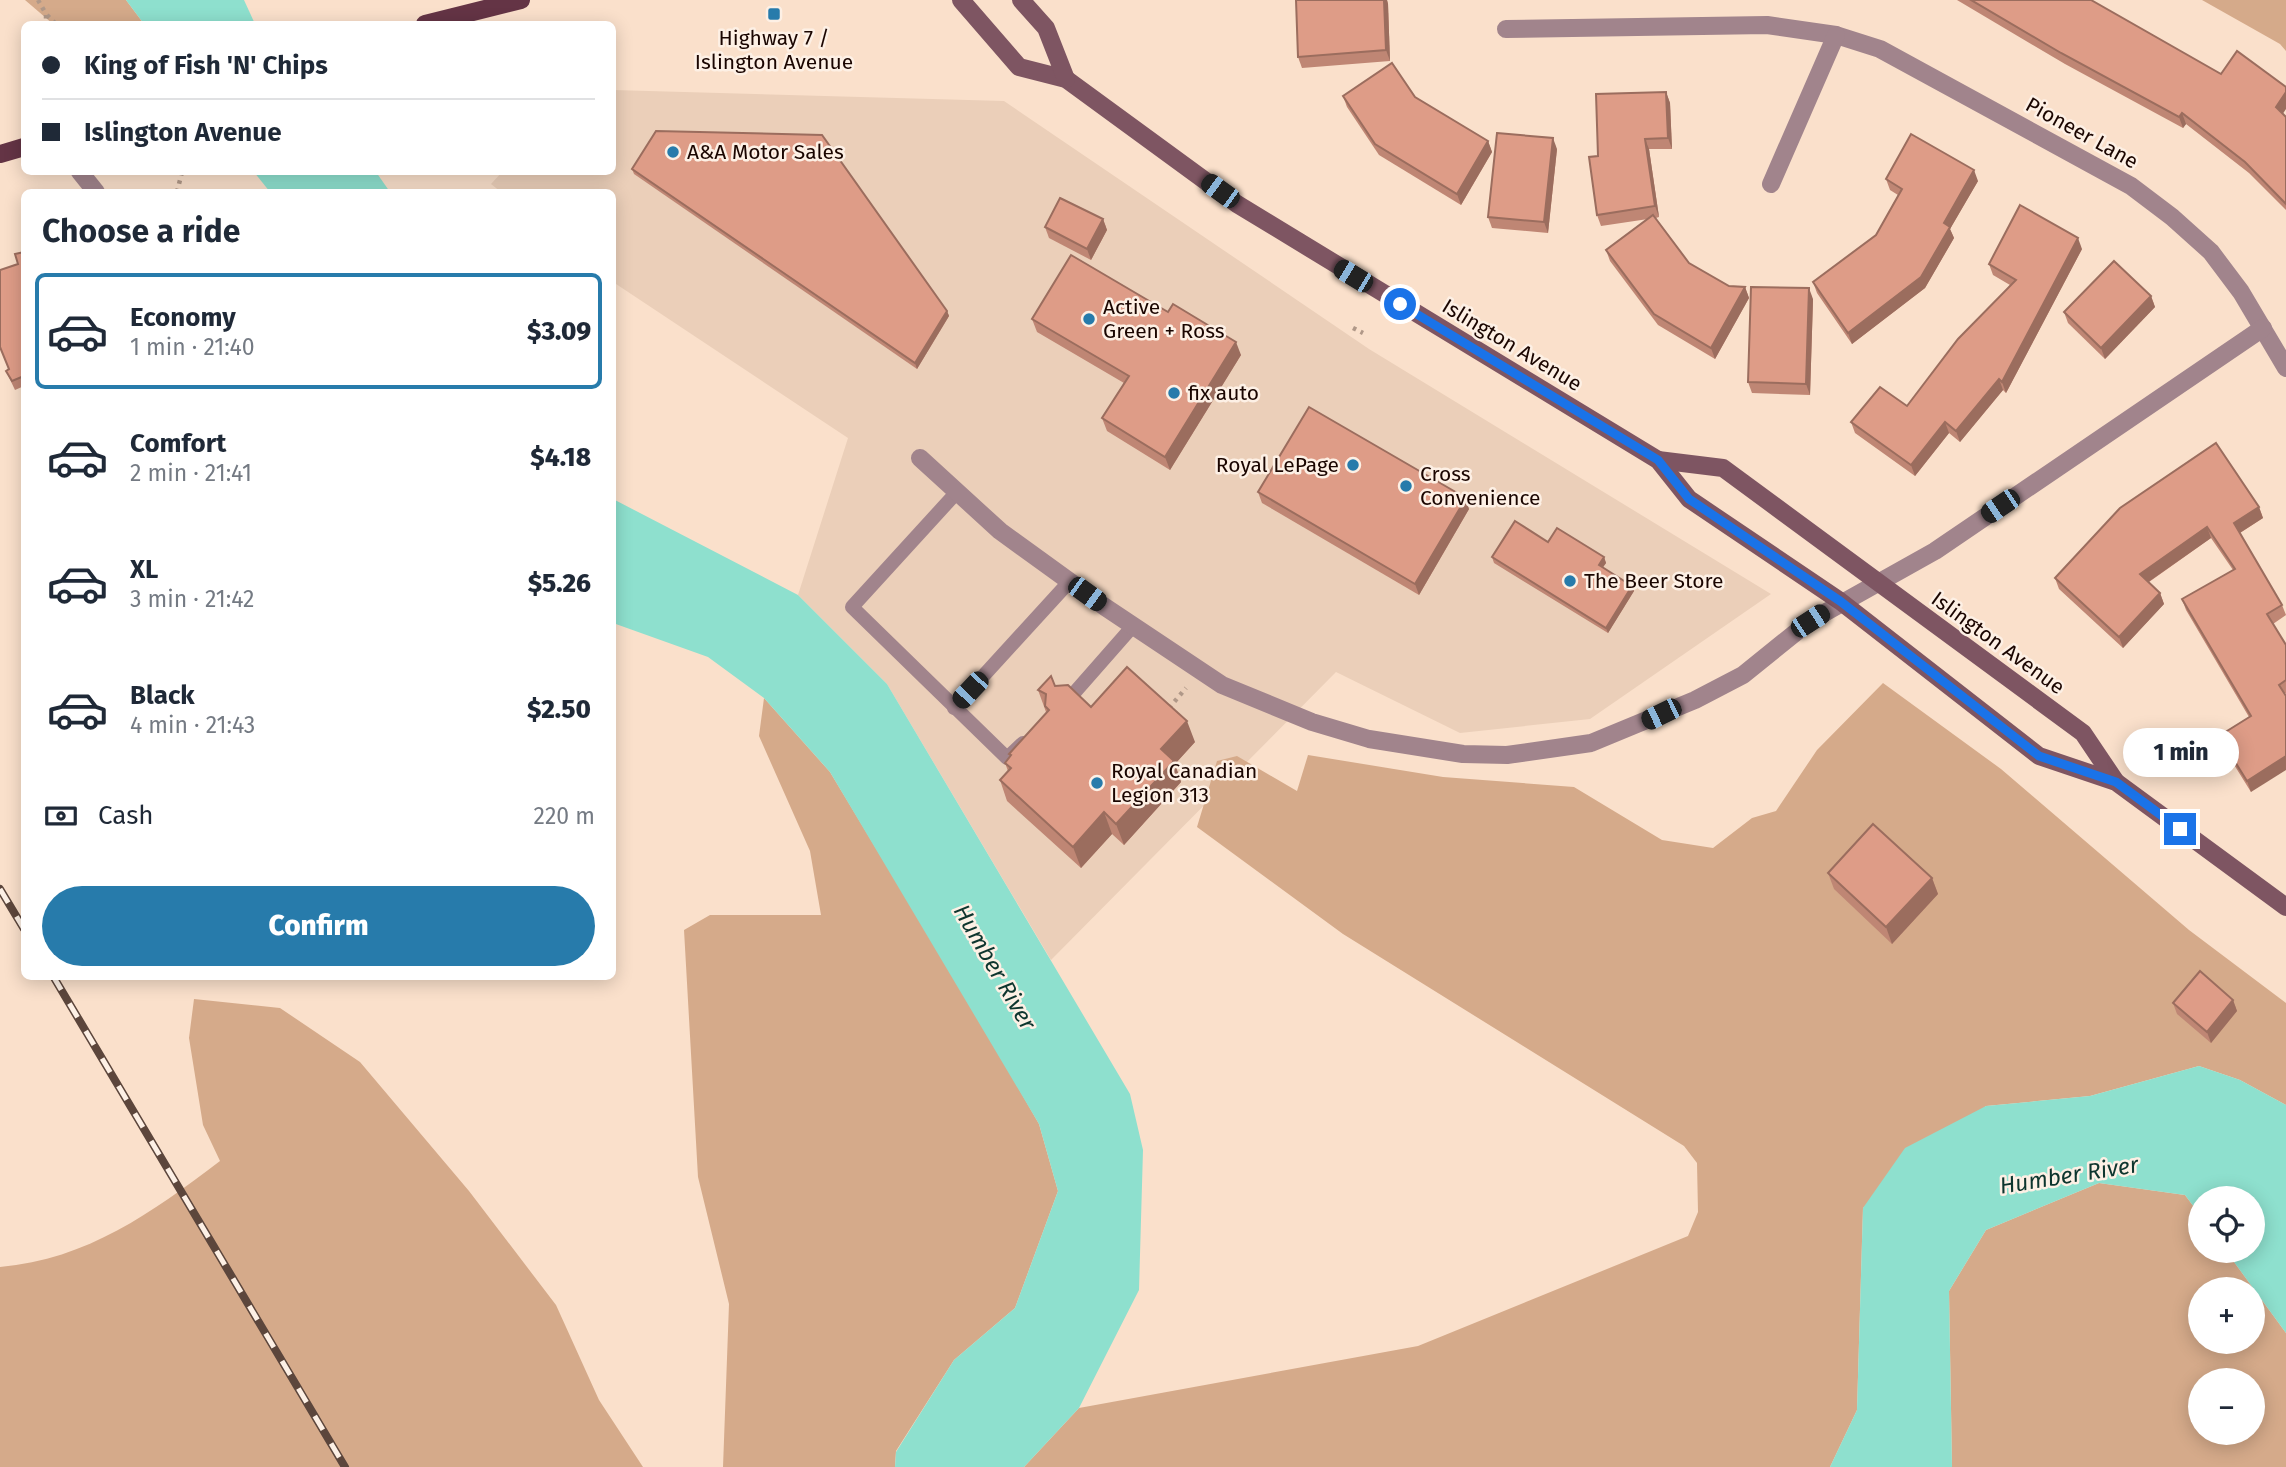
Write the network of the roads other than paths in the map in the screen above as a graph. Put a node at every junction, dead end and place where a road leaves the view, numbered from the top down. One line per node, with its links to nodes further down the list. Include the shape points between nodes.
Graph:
1 (521, 0): 4 (main road)
2 (961, 0): 7 (main road, Islington Avenue, via 1019,67)
3 (1021, 0): 7 (main road, via 1045,28)
4 (437, 21)
5 (1506, 29): 6 (street, Pioneer Lane, via 1768,25)
6 (1836, 35): 11 (street); 13 (street, Pioneer Lane, via 1880,49 2131,186 2211,252)
7 (1066, 79): 16 (main road, Islington Avenue, via 1237,204)
8 (21, 147): 9 (main road)
9 (0, 154)
10 (82, 175): 12 (street)
11 (1771, 184)
12 (94, 189)
13 (2263, 328): 14 (street, Pioneer Lane); 19 (street, via 1934,551)
14 (2286, 368)
15 (920, 458): 17 (street)
16 (1658, 460): 19 (main road, Islington Avenue, via 1723,468); 20 (main road, Islington Avenue, via 1689,499)
17 (957, 492): 18 (street, via 1000,531); 23 (lane, via 852,607)
18 (1070, 581): 21 (street); 23 (lane)
19 (1876, 583): 20 (street); 25 (main road, Islington Avenue, via 2083,733)
20 (1840, 601): 21 (street, via 1782,640 1743,675 1591,743 1547,751 1463,754 1369,739 1312,722 1223,685); 25 (main road, Islington Avenue, via 2039,756)
21 (1133, 626): 22 (lane)
22 (1068, 700)
23 (954, 708): 24 (lane, via 1007,758)
24 (1036, 730)
25 (2116, 782): 26 (main road, Islington Avenue)
26 (2286, 907)

